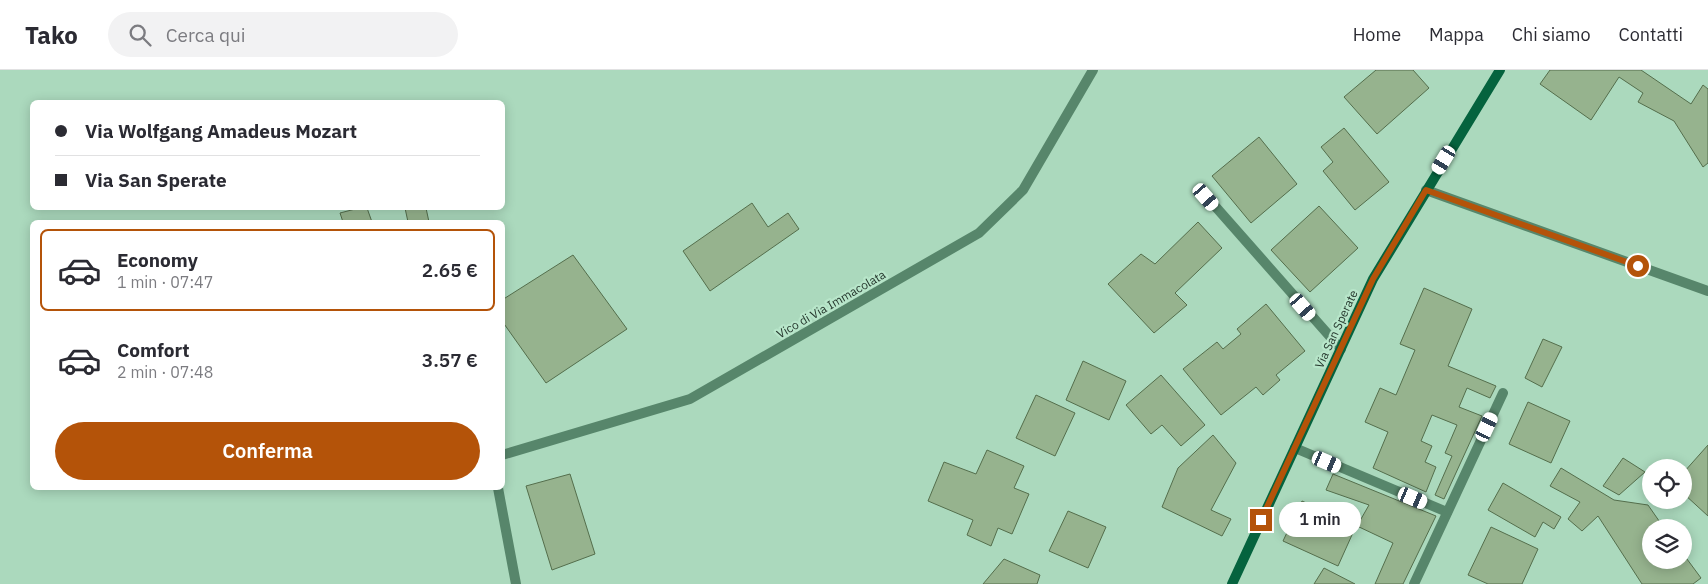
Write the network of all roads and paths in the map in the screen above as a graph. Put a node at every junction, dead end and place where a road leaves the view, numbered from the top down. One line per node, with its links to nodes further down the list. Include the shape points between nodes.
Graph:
1 (1093, 70): 9 (street, Vico di Via Immacolata, via 1023,190 980,233 690,399)
2 (1500, 70): 3 (street, Via San Sperate)
3 (1426, 190): 5 (street); 6 (street, Via San Sperate, via 1373,279)
4 (1206, 197): 6 (street)
5 (1708, 292)
6 (1341, 349): 8 (street, Via San Sperate)
7 (1503, 392): 11 (street)
8 (1295, 448): 11 (street); 13 (street, Via San Sperate)
9 (505, 454)
10 (498, 490): 12 (street)
11 (1447, 512): 14 (street)
12 (516, 584)
13 (1232, 584)
14 (1414, 584)

